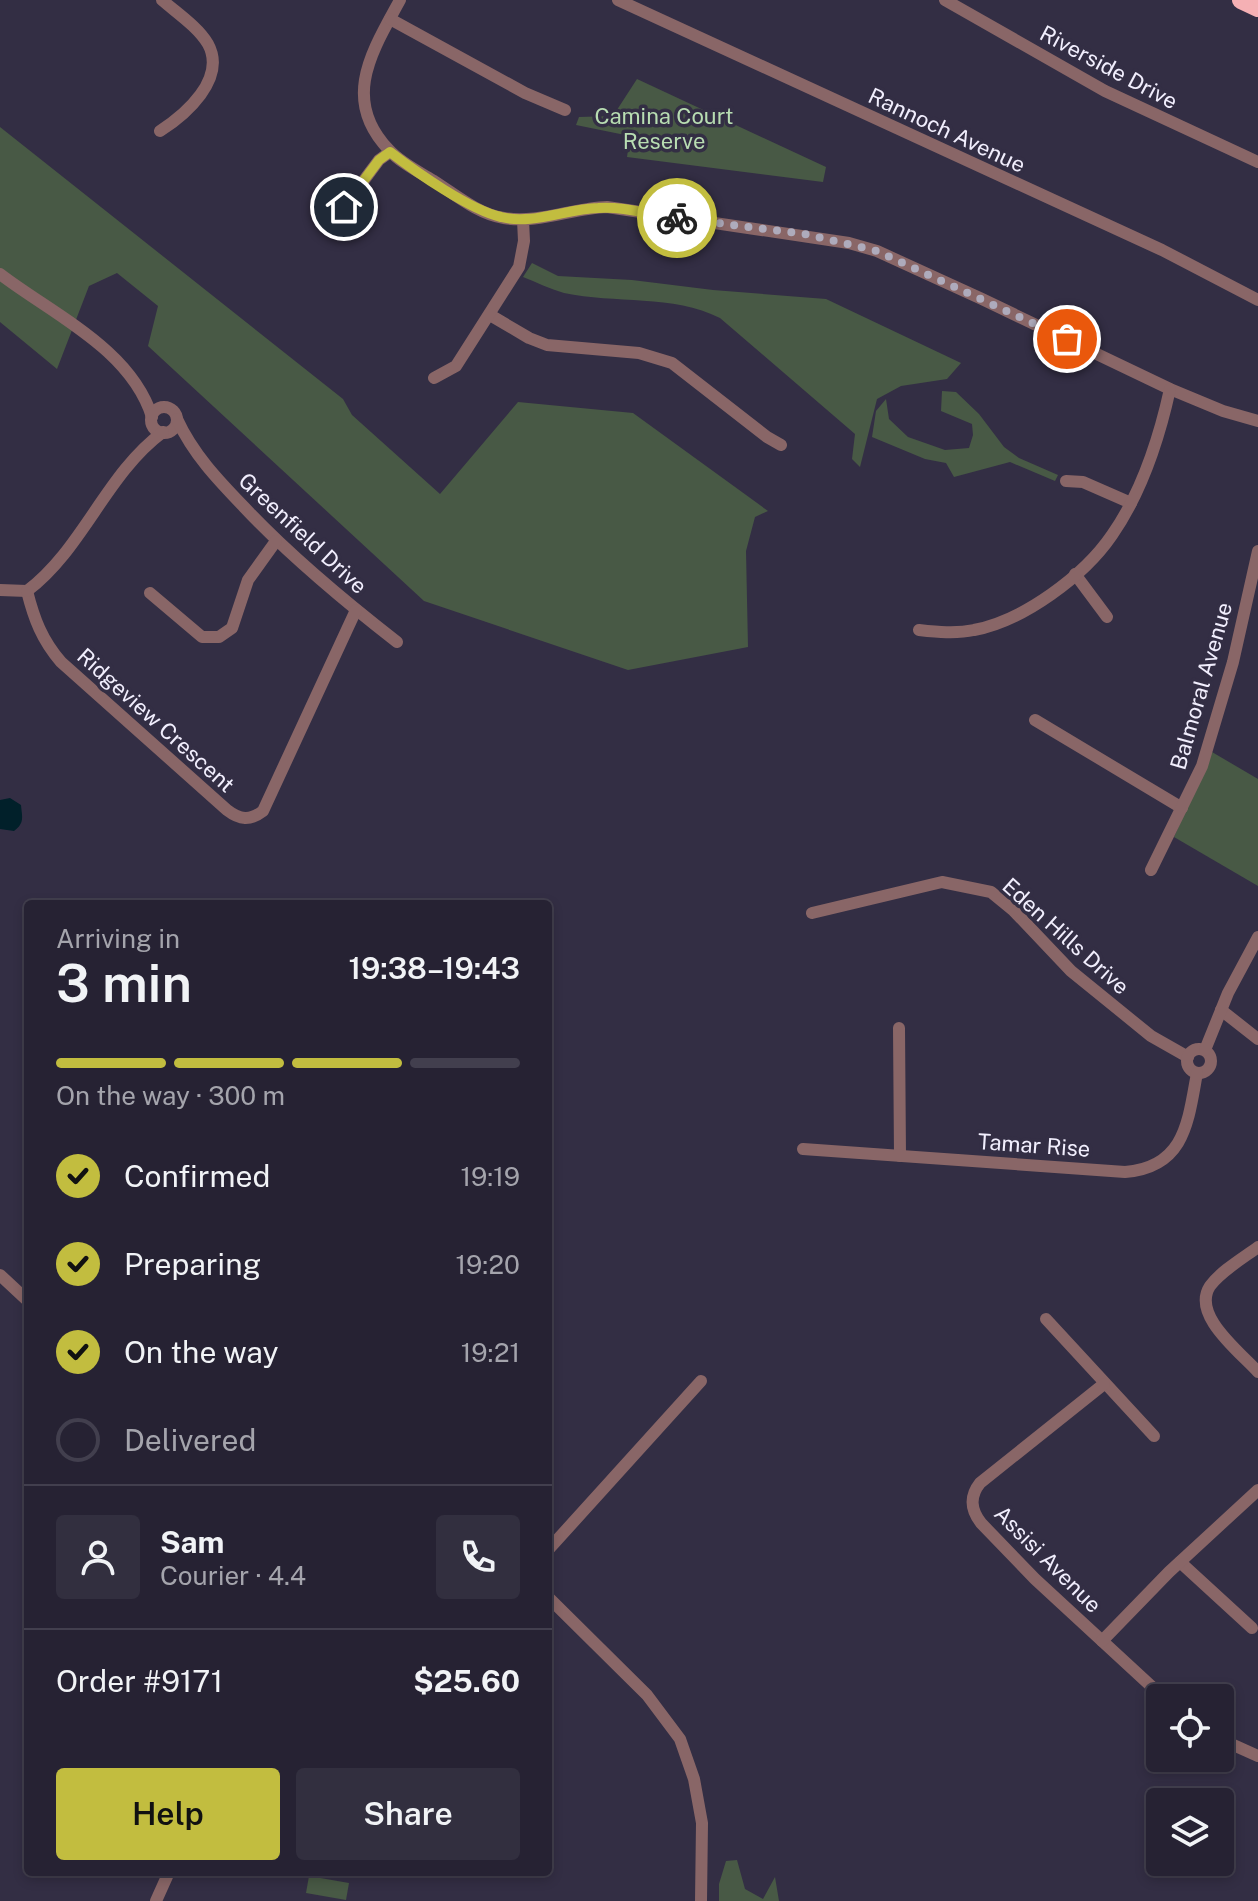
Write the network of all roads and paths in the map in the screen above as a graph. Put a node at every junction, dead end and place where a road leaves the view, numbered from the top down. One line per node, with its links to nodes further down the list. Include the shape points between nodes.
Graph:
1 (162, 0): 9 (street, via 201,35 212,66 201,93 177,121)
2 (400, 0): 7 (street)
3 (618, 0): 15 (street, Rannoch Avenue, via 1162,250)
4 (945, 0): 11 (street, Riverside Drive, via 1105,91)
5 (1241, 0): 6 (highway)
6 (1258, 8)
7 (390, 19): 8 (street); 10 (street, via 367,63 364,87 370,121)
8 (565, 110)
9 (160, 131)
10 (390, 152): 12 (street); 13 (street, via 476,208)
11 (1258, 162)
12 (344, 207)
13 (523, 220): 16 (street, via 519,267); 18 (street, via 607,207 849,243 877,251)
14 (0, 274): 19 (street, via 89,337)
15 (1258, 300)
16 (490, 315): 17 (street, via 456,366); 26 (street, via 547,345 639,353 672,363)
17 (434, 378)
18 (1170, 389): 23 (street); 29 (street, via 1161,431)
19 (146, 396): 20 (street); 21 (street)
20 (168, 408): 21 (street, via 160,408); 22 (street)
21 (152, 418): 24 (street, via 154,427); 27 (street)
22 (177, 419): 24 (street, via 175,427); 25 (street, Greenfield Drive)
23 (1258, 421)
24 (164, 432): 25 (street, Greenfield Drive); 27 (street)
25 (189, 445): 30 (street, Greenfield Drive)
26 (781, 445)
27 (142, 447): 34 (street, via 56,567)
28 (1066, 481): 29 (street, via 1083,482)
29 (1131, 503): 32 (street, via 1112,535)
30 (276, 541): 35 (street, via 248,580 232,628 219,637 202,637); 36 (street, Greenfield Drive)
31 (1258, 551): 41 (street, Balmoral Avenue, via 1233,662 1202,766)
32 (1075, 574): 37 (street); 38 (street, via 998,624 972,631)
33 (0, 590): 34 (street)
34 (27, 591): 36 (street, Ridgeview Crescent, via 43,639 61,662 236,818 245,819 263,811)
35 (150, 593)
36 (356, 610): 39 (street, Greenfield Drive)
37 (1107, 617)
38 (919, 630)
39 (397, 642)
40 (1035, 720): 41 (street)
41 (1182, 808): 42 (street, Balmoral Avenue)
42 (1151, 870)
43 (812, 913): 49 (street, Eden Hills Drive, via 942,882 991,892 1071,971 1151,1036)
44 (1258, 937): 45 (street)
45 (1221, 1010): 47 (street); 48 (street)
46 (899, 1028): 52 (street)
47 (1258, 1039)
48 (1205, 1050): 49 (street); 50 (street, via 1211,1063)
49 (1188, 1057): 50 (street)
50 (1197, 1073): 52 (street, Tamar Rise, via 1182,1138 1166,1158 1140,1171)
51 (803, 1149): 52 (street, Tamar Rise)
52 (900, 1156)
53 (1258, 1247): 57 (street, via 1214,1282 1205,1297 1207,1315)
54 (0, 1275): 55 (street)
55 (24, 1297)
56 (1046, 1319): 59 (street)
57 (1258, 1372)
58 (701, 1381): 62 (street)
59 (1104, 1384): 60 (street); 66 (street, Assisi Avenue, via 980,1483 972,1503 981,1523)
60 (1154, 1436)
61 (1258, 1490): 63 (street)
62 (552, 1546)
63 (1180, 1562): 65 (street); 66 (street)
64 (552, 1601): 72 (street, via 647,1695 680,1739 702,1823)
65 (1252, 1628)
66 (1102, 1641): 67 (street, Assisi Avenue)
67 (1149, 1684)
68 (1234, 1745): 69 (street)
69 (1258, 1756)
70 (167, 1876): 71 (street)
71 (156, 1901)
72 (701, 1901)

